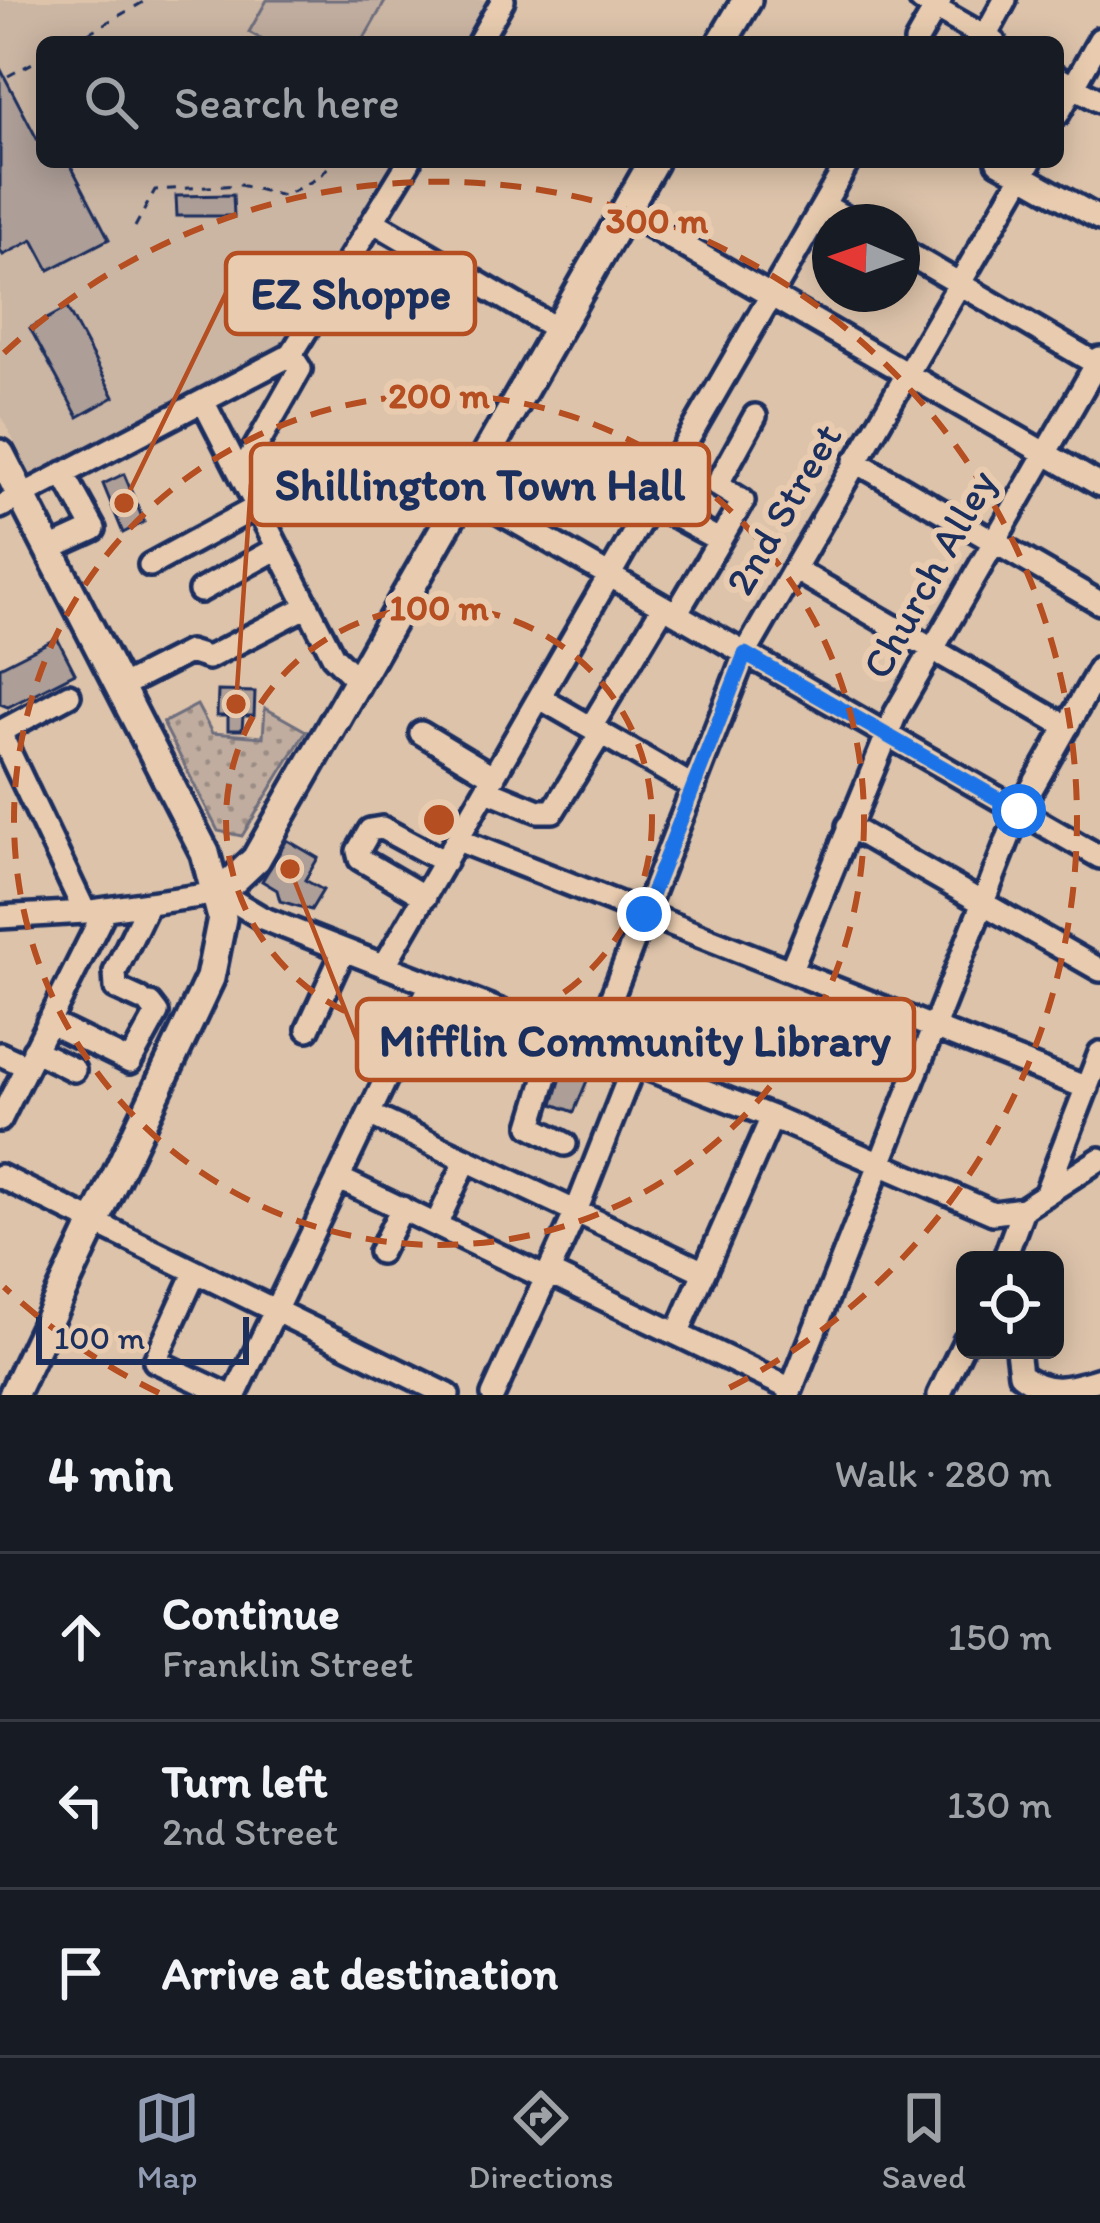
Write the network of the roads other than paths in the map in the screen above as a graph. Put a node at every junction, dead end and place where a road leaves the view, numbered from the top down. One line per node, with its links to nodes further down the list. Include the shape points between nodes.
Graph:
1 (503, 0): 5 (street)
2 (747, 0): 6 (main road)
3 (1005, 0): 9 (street)
4 (932, 3): 7 (street); 8 (street)
5 (482, 36)
6 (726, 36)
7 (918, 36)
8 (984, 36)
9 (990, 36)
10 (1100, 39): 11 (street)
11 (1066, 82): 12 (street)
12 (1100, 101)
13 (406, 168): 20 (street)
14 (649, 168): 18 (main road)
15 (845, 168): 17 (street)
16 (1026, 168): 19 (street); 23 (street, 2nd Street)
17 (825, 204)
18 (624, 211): 24 (street); 25 (main road)
19 (1100, 219)
20 (374, 222): 25 (street); 26 (street)
21 (812, 226): 24 (street)
22 (920, 261): 23 (street)
23 (959, 284): 27 (street); 28 (street, 2nd Street)
24 (772, 297): 28 (street); 39 (street)
25 (557, 328): 37 (main road)
26 (291, 355): 29 (street); 34 (street, via 300,369)
27 (1099, 363): 31 (street, Church Alley)
28 (906, 374): 31 (street); 33 (street, 2nd Street)
29 (203, 401): 34 (street); 35 (street)
30 (755, 416): 41 (street, via 717,484 743,501)
31 (1042, 453): 36 (street); 42 (street, Church Alley)
32 (0, 454): 38 (main road)
33 (855, 461): 42 (street); 46 (street, 2nd Street)
34 (237, 467): 40 (street)
35 (63, 473): 38 (street); 44 (street, via 94,530)
36 (1100, 485)
37 (462, 491): 47 (street); 55 (main road)
38 (10, 502): 44 (main road)
39 (653, 504): 41 (street); 47 (street)
40 (257, 507): 43 (street); 45 (street)
41 (719, 540): 51 (street)
42 (993, 542): 49 (street); 52 (street, Church Alley)
43 (278, 548): 48 (street); 50 (street)
44 (48, 550): 56 (main road)
45 (150, 565)
46 (794, 569): 52 (street); 53 (street, 2nd Street)
47 (611, 576): 51 (street); 58 (street)
48 (200, 591)
49 (1100, 603)
50 (308, 606): 55 (street, via 333,656); 56 (street, via 208,658 189,652)
51 (670, 610): 53 (street); 60 (street)
52 (932, 650): 59 (street); 63 (street, Church Alley)
53 (745, 654): 63 (street); 66 (street, 2nd Street)
54 (1100, 668): 59 (street)
55 (356, 679): 72 (main road, via 256,859)
56 (120, 687): 72 (main road)
57 (69, 694): 61 (street)
58 (540, 698): 60 (street); 65 (street)
59 (1067, 728): 67 (street)
60 (596, 730): 65 (street, via 559,808 538,811); 66 (street)
61 (0, 732): 64 (street)
62 (421, 733): 65 (street)
63 (885, 735): 67 (street); 68 (street, Church Alley)
64 (10, 778): 76 (street)
65 (491, 783): 69 (street)
66 (694, 788): 77 (street, 2nd Street)
67 (1019, 811): 70 (street); 74 (street)
68 (848, 826): 74 (street); 81 (street, Church Alley)
69 (458, 840): 71 (street); 77 (street)
70 (1100, 857)
71 (445, 862): 73 (street); 73 (street, via 382,828 370,830 360,859)
72 (220, 893): 75 (street); 79 (street); 88 (main road, via 216,963)
73 (424, 897): 80 (street)
74 (984, 903): 82 (street); 86 (street)
75 (148, 904): 76 (street); 84 (street, via 115,972 116,988)
76 (95, 911): 78 (street); 85 (street)
77 (644, 914): 81 (street); 90 (street, 2nd Street)
78 (0, 917)
79 (344, 950): 80 (street); 87 (street)
80 (384, 966): 83 (street)
81 (791, 970): 86 (street)
82 (1100, 970)
83 (430, 984): 89 (street); 97 (street)
84 (149, 1005): 85 (street, via 130,1062); 88 (street)
85 (48, 1022): 93 (street)
86 (935, 1028): 96 (street); 103 (street)
87 (308, 1029)
88 (185, 1032): 110 (main road)
89 (560, 1034): 90 (street); 100 (street, via 532,1126)
90 (592, 1048): 94 (street)
91 (1100, 1053): 96 (street)
92 (0, 1054): 93 (street)
93 (30, 1058): 95 (street); 99 (street)
94 (634, 1064): 98 (street); 109 (street)
95 (74, 1070)
96 (1087, 1088): 106 (street)
97 (369, 1114): 102 (street); 105 (street)
98 (772, 1117): 103 (street); 114 (street)
99 (0, 1120)
100 (565, 1144)
101 (1100, 1159): 106 (street)
102 (466, 1161): 109 (street); 111 (street)
103 (881, 1164): 108 (street, via 993,1213); 122 (street)
104 (0, 1176): 110 (street)
105 (338, 1178): 107 (street); 117 (street)
106 (1045, 1196): 108 (street)
107 (402, 1208): 111 (street); 113 (street)
108 (1023, 1209): 112 (street)
109 (575, 1214): 114 (street); 116 (street)
110 (95, 1221): 115 (street); 123 (main road)
111 (436, 1225): 116 (street)
112 (1012, 1251)
113 (380, 1252)
114 (702, 1271): 118 (street)
115 (195, 1274): 117 (street); 124 (street, via 155,1360)
116 (549, 1276): 118 (street); 126 (street)
117 (274, 1311): 124 (street); 125 (street)
118 (677, 1334): 122 (street)
119 (957, 1359): 127 (street)
120 (1018, 1359): 121 (street, via 1020,1374 1036,1388 1057,1392)
121 (1100, 1378)
122 (790, 1392)
123 (13, 1395)
124 (231, 1395)
125 (448, 1395)
126 (493, 1395)
127 (939, 1395)

